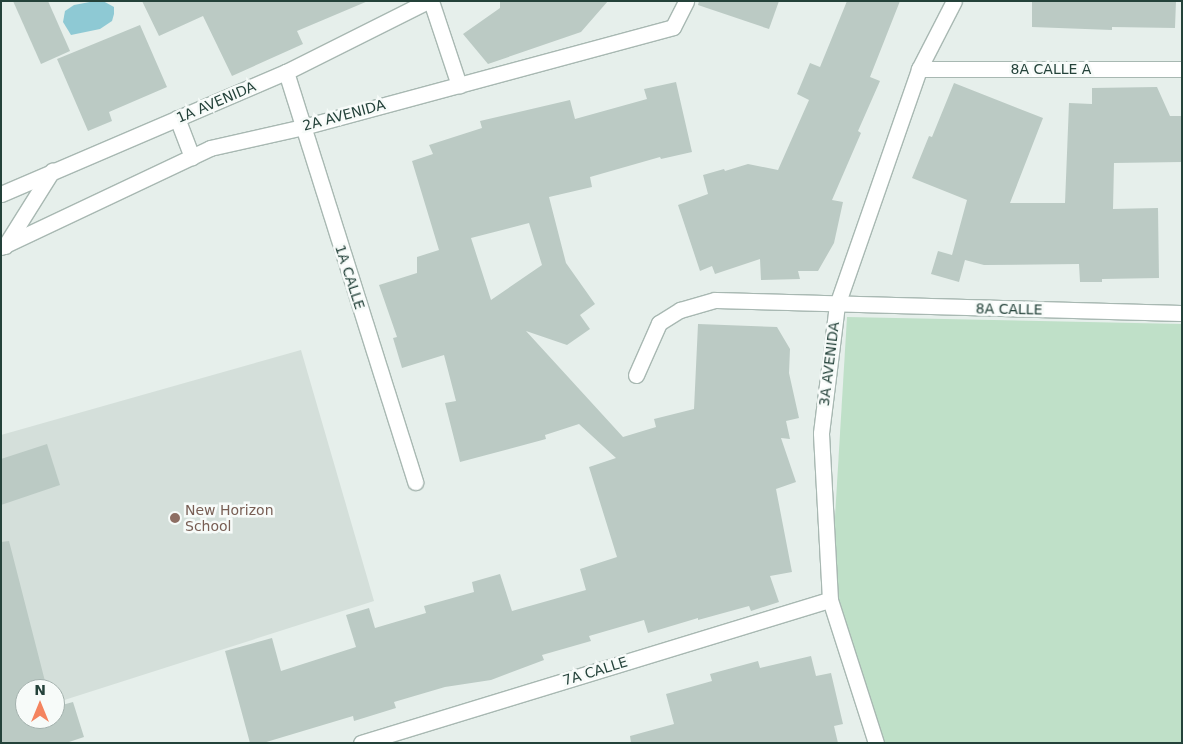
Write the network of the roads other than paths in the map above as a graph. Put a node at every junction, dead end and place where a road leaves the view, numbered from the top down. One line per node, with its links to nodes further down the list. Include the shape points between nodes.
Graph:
1 (429, 1): 6 (street, 1A AVENIDA); 7 (street)
2 (686, 1): 7 (street, 2A AVENIDA, via 673,27)
3 (954, 1): 4 (street, 3A AVENIDA)
4 (919, 69): 5 (street, 8A CALLE A); 14 (street, 3A AVENIDA)
5 (1182, 69)
6 (286, 72): 8 (street, 1A AVENIDA); 9 (street, 1A CALLE)
7 (459, 84): 9 (street, 2A AVENIDA)
8 (177, 118): 10 (street); 11 (street, 1A AVENIDA)
9 (303, 127): 10 (street, 2A AVENIDA, via 210,148); 17 (street, 1A CALLE)
10 (192, 157): 13 (street, 2A AVENIDA)
11 (53, 171): 12 (street, 1A AVENIDA); 13 (street)
12 (1, 194)
13 (3, 246)
14 (837, 305): 15 (street, 8A CALLE); 16 (street, 8A CALLE, via 715,300 680,310 659,323); 18 (street, 3A AVENIDA, via 821,433)
15 (1182, 313)
16 (636, 374)
17 (415, 482)
18 (830, 600): 19 (street, 7A CALLE); 20 (street, 3A AVENIDA)
19 (361, 743)
20 (876, 743)

